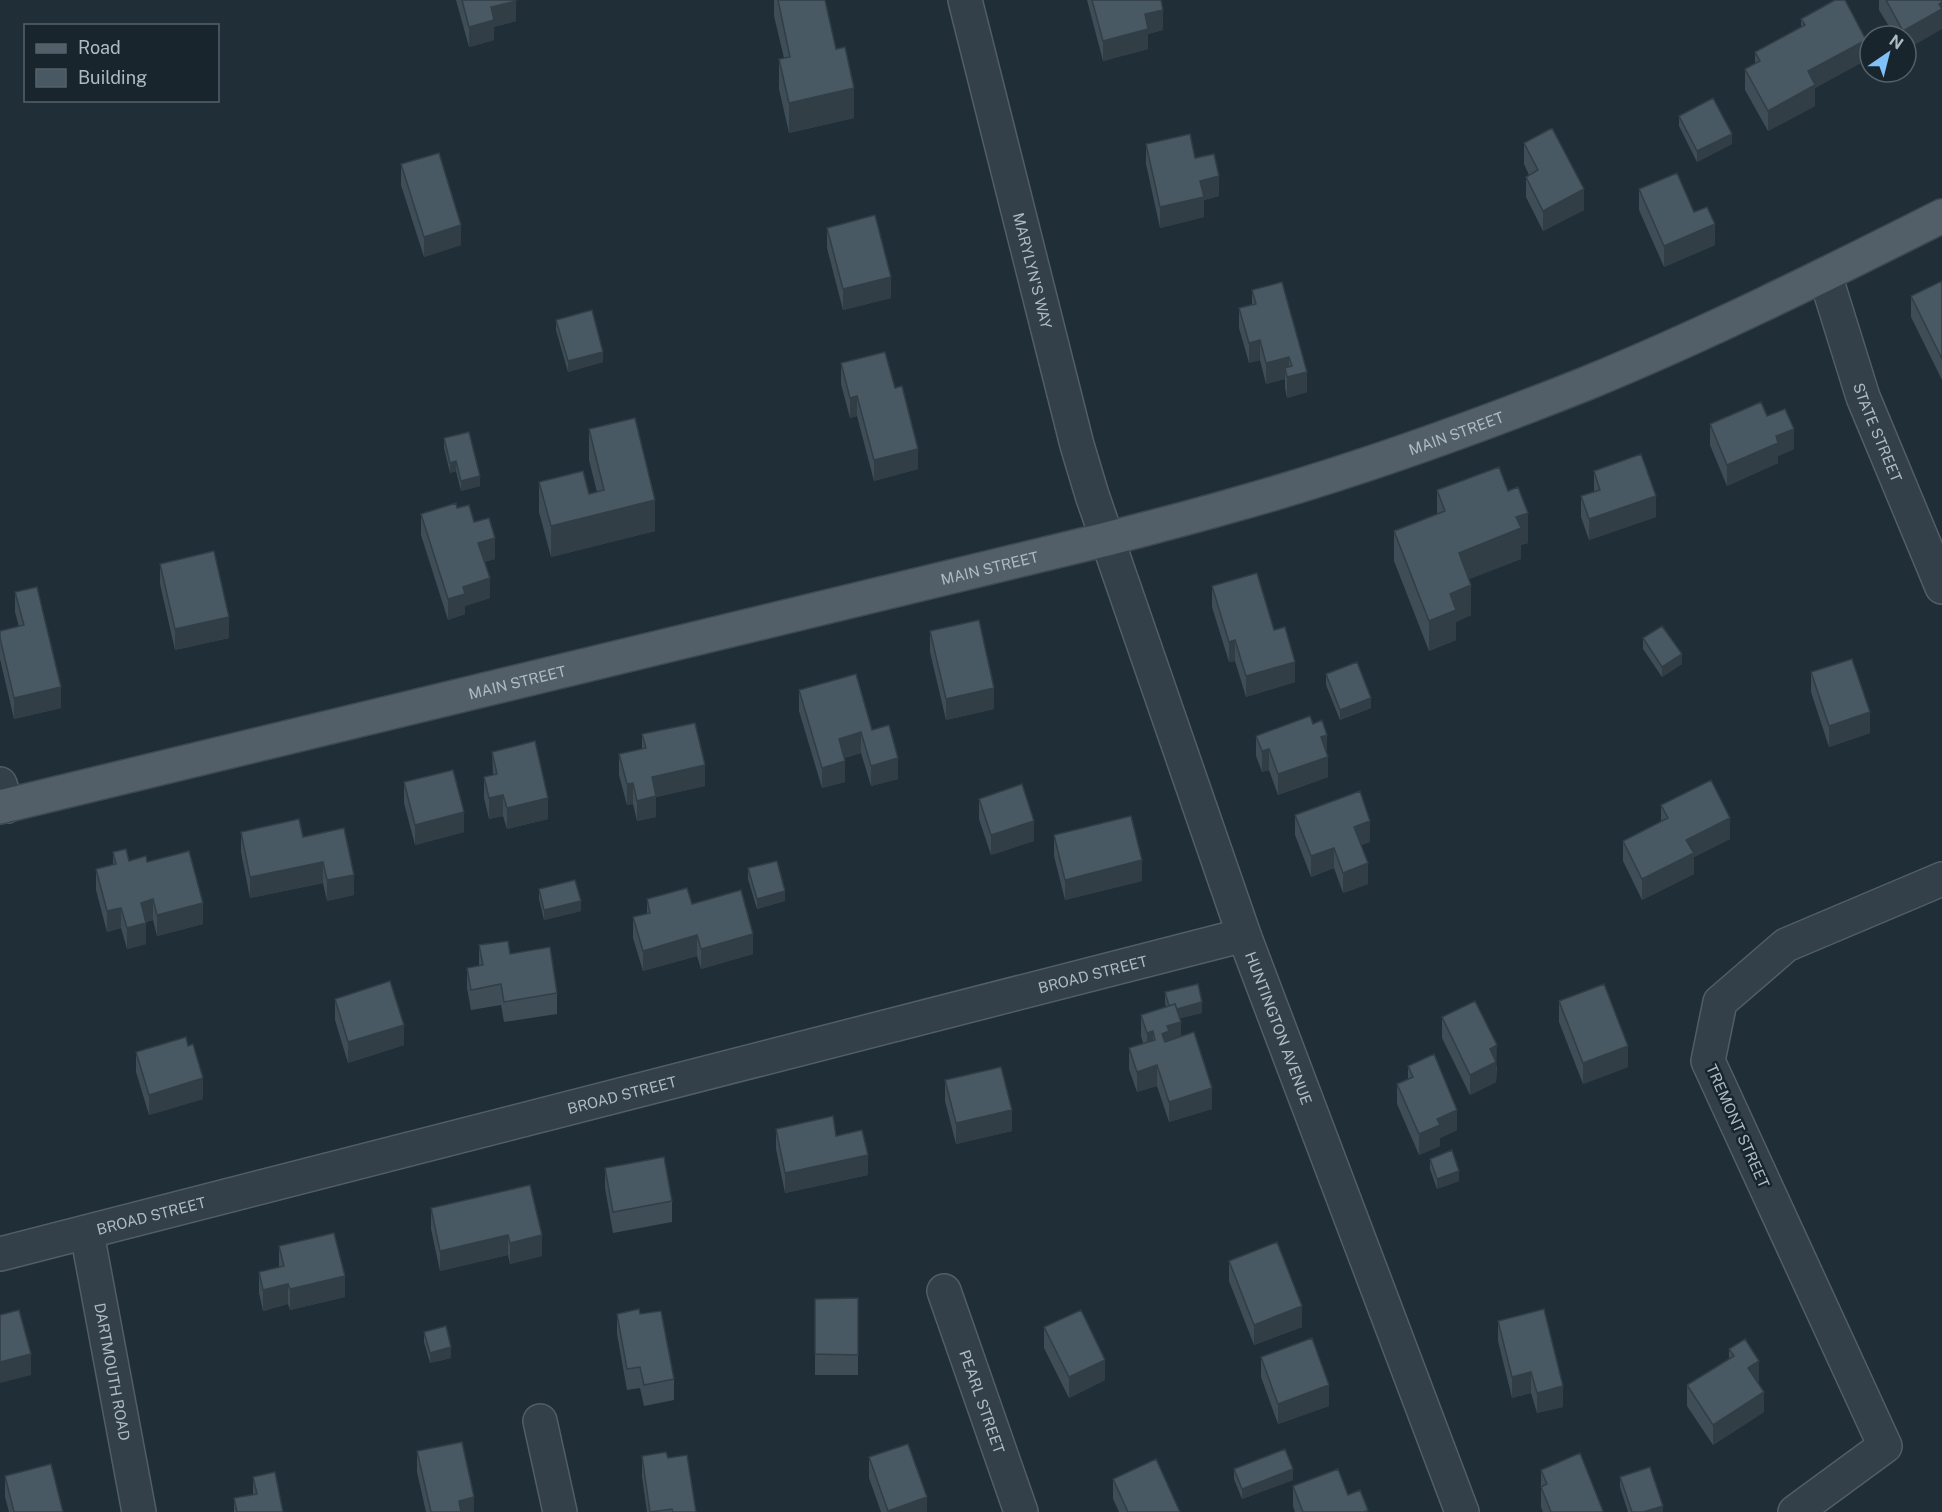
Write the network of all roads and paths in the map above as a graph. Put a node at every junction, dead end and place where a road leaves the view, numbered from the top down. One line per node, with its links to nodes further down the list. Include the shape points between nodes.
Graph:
1 (965, 0): 4 (street, MARYLYN'S WAY, via 1077,445)
2 (1942, 216): 3 (main road, MAIN STREET)
3 (1825, 275): 4 (main road, MAIN STREET, via 1586,383 1462,430 1336,474); 5 (street, STATE STREET, via 1863,397)
4 (1107, 539): 6 (main road, MAIN STREET); 8 (street, HUNTINGTON AVENUE)
5 (1942, 587)
6 (2, 799)
7 (1942, 879): 17 (street, TREMONT STREET, via 1786,945 1720,1002 1708,1061 1885,1446)
8 (1244, 935): 9 (street, BROAD STREET); 16 (street, HUNTINGTON AVENUE)
9 (87, 1233): 10 (street, BROAD STREET); 13 (street, DARTMOUTH ROAD)
10 (0, 1254)
11 (944, 1291): 15 (street, PEARL STREET)
12 (540, 1420): 14 (street)
13 (139, 1512)
14 (560, 1512)
15 (1021, 1512)
16 (1462, 1512)
17 (1795, 1512)

